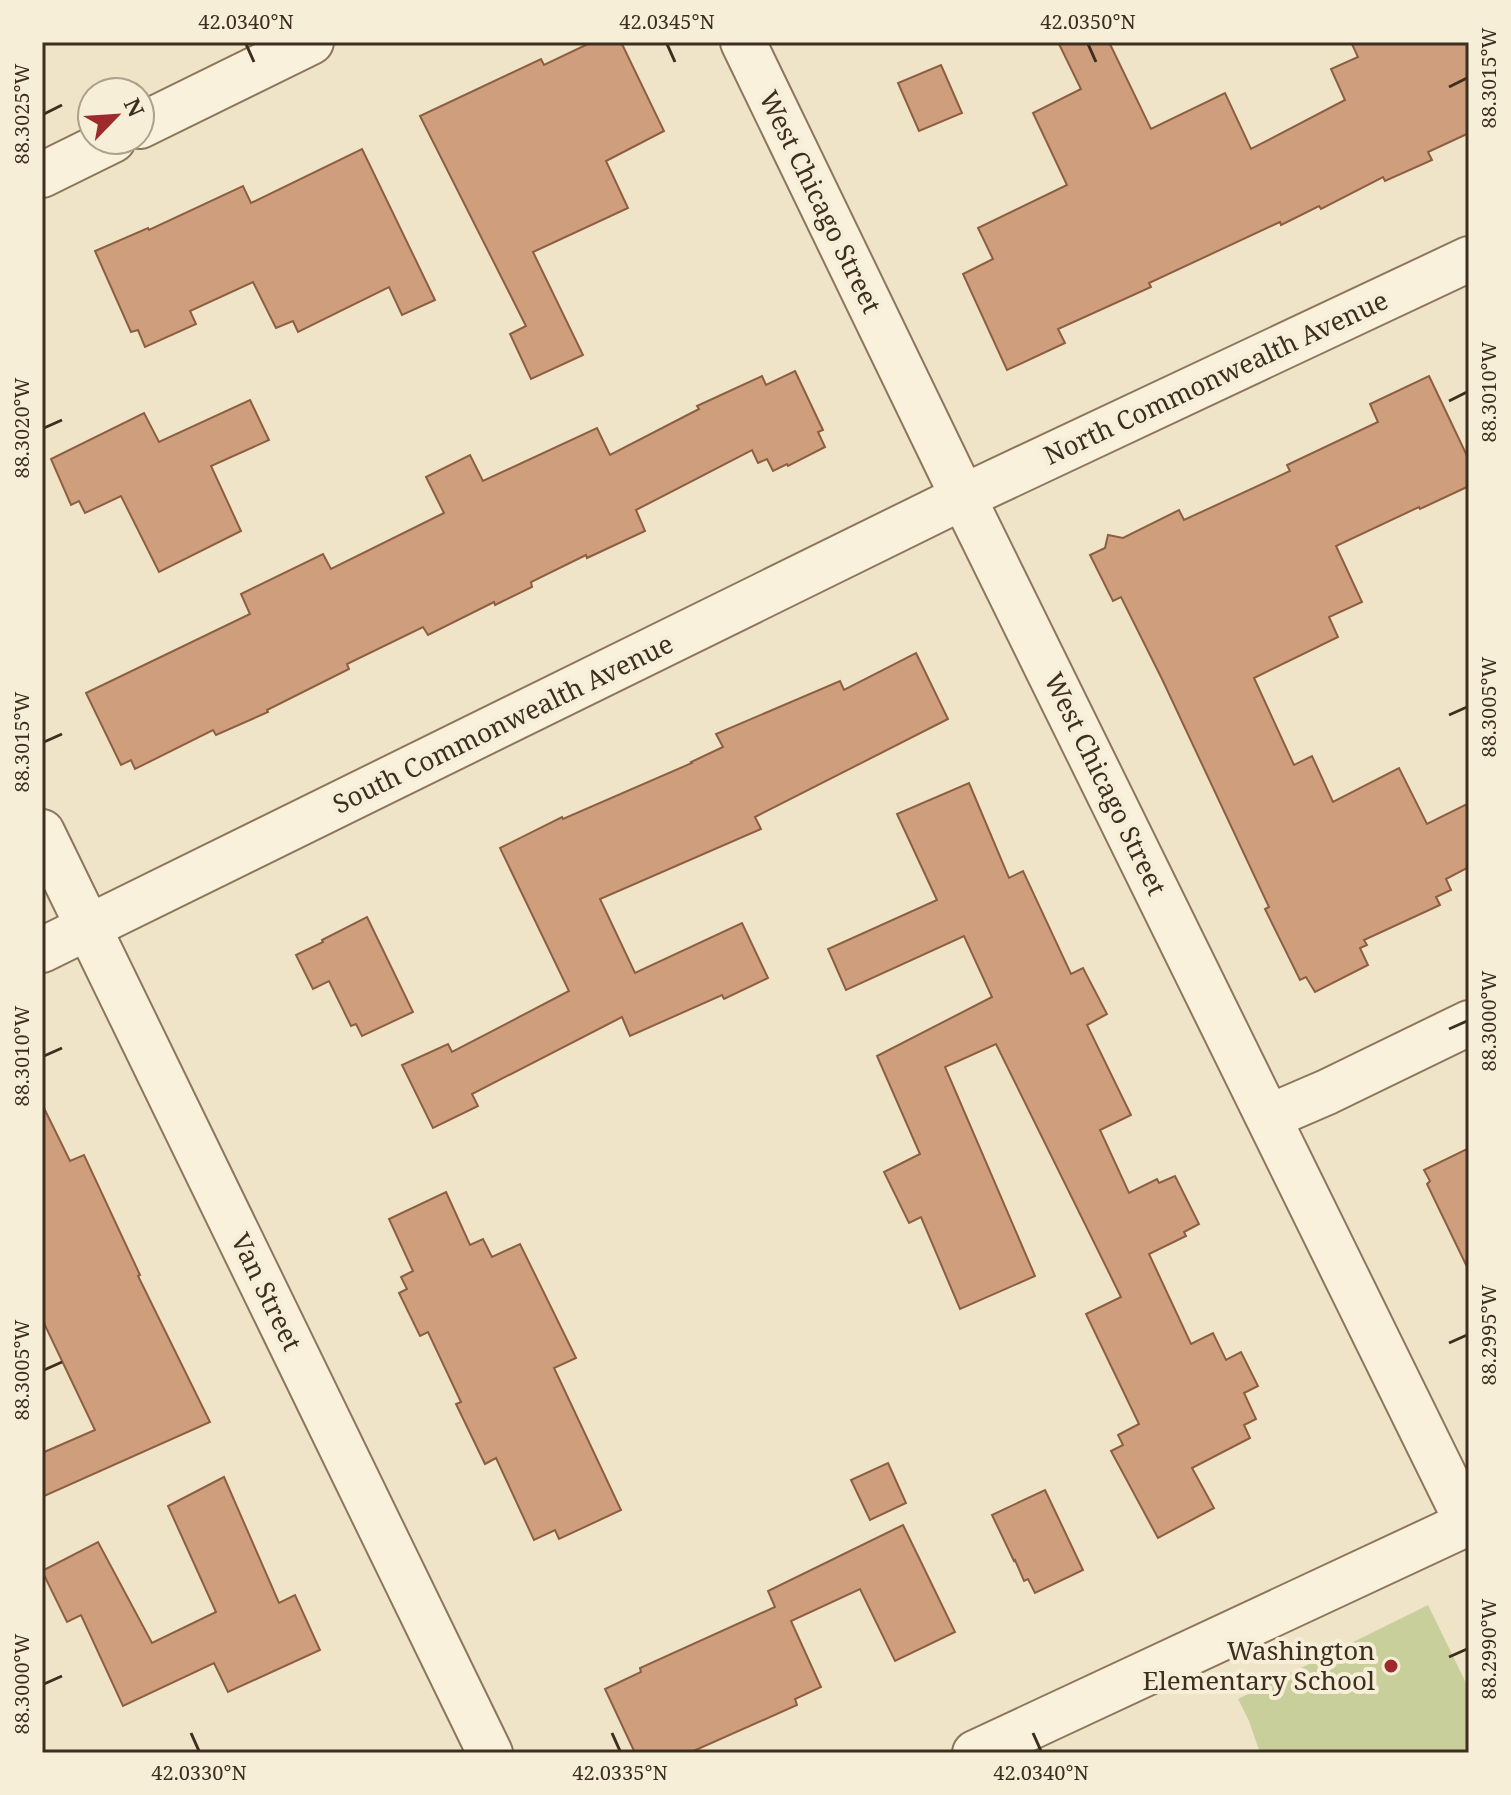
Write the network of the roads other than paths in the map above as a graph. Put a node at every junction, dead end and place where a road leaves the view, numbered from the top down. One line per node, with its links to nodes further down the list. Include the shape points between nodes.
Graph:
1 (311, 42): 3 (street)
2 (743, 42): 7 (street, West Chicago Street)
3 (156, 118)
4 (81, 156): 5 (street)
5 (42, 175)
6 (1469, 259): 7 (street, North Commonwealth Avenue)
7 (963, 497): 9 (street, South Commonwealth Avenue); 12 (street, West Chicago Street)
8 (42, 832): 9 (street, Van Street)
9 (89, 928): 10 (street, South Commonwealth Avenue); 14 (street, Van Street)
10 (42, 950)
11 (1469, 1023): 12 (street)
12 (1269, 1117): 13 (street, West Chicago Street)
13 (1468, 1524): 15 (street)
14 (490, 1753)
15 (975, 1753)

